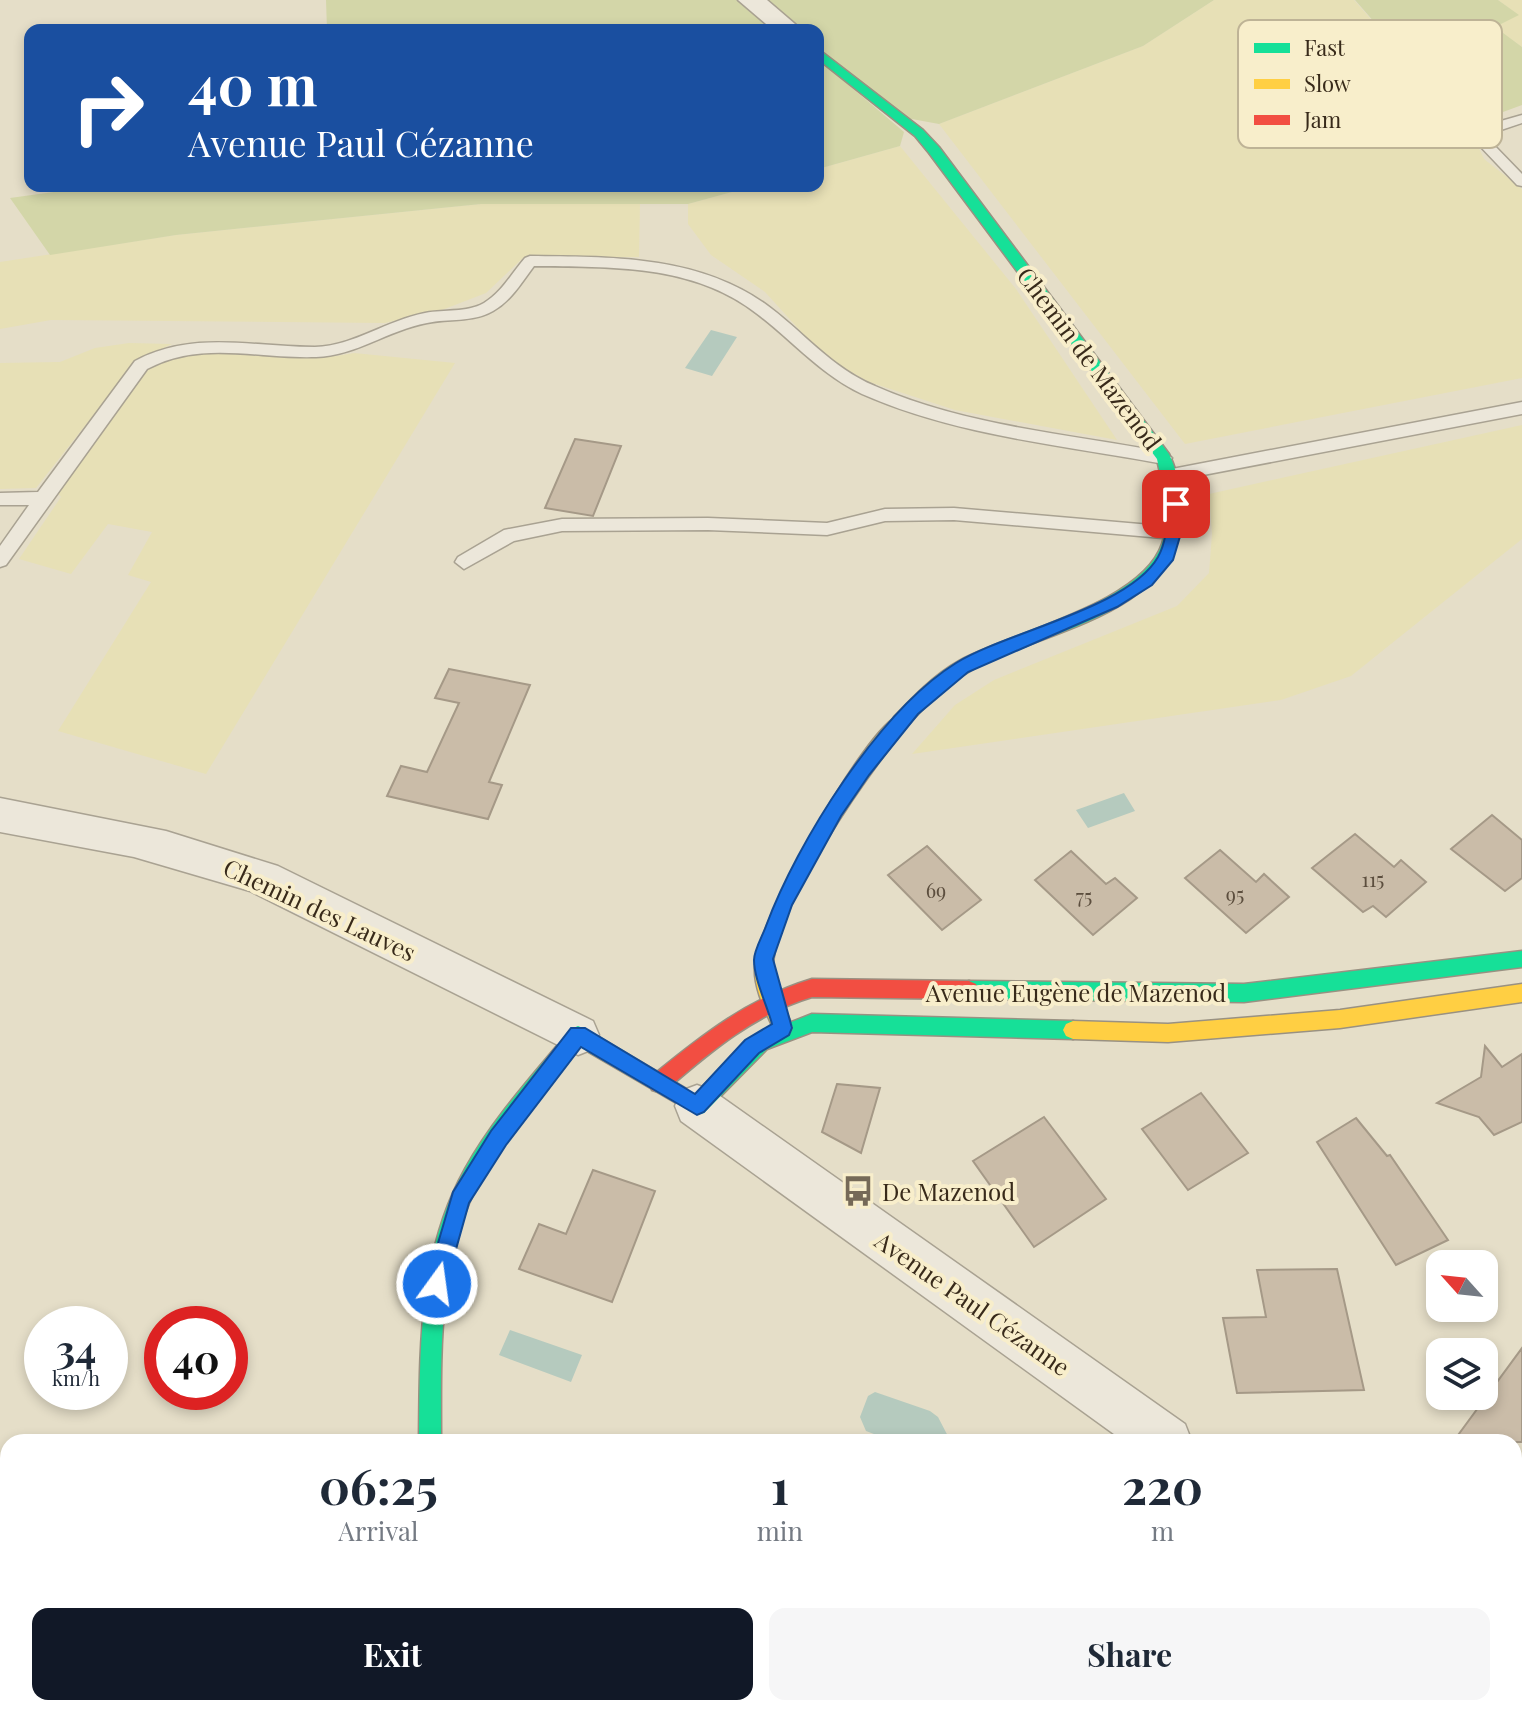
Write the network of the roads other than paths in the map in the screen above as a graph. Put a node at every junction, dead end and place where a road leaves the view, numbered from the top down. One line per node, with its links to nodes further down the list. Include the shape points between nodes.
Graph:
1 (751, 0): 2 (street)
2 (781, 24)
3 (824, 58): 9 (street, Chemin de Mazenod, via 934,150)
4 (1522, 119): 5 (lane)
5 (1502, 125)
6 (1489, 148): 7 (lane)
7 (1522, 182)
8 (1522, 408): 9 (lane)
9 (1168, 467): 10 (lane, via 959,420 871,391 835,374 756,305 714,281 640,264 530,261 496,303 473,315 416,320 338,351 204,347 155,355 141,365); 12 (street, Chemin de Mazenod, via 1175,482)
10 (43, 498): 11 (lane); 13 (lane)
11 (0, 499)
12 (1174, 533): 14 (lane, via 954,514 885,515 827,529 562,525 510,535); 18 (street, Chemin de Mazenod, via 1165,560 1146,581 1111,603 962,668 912,710 862,769 784,903 764,959)
13 (0, 560)
14 (464, 562)
15 (0, 815): 20 (street, Chemin des Lauves, via 121,836 217,860 264,878)
16 (1522, 959): 18 (street, Avenue Eugène de Mazenod, via 1244,993 812,988)
17 (1522, 993): 19 (street, Avenue Eugène de Mazenod, via 1340,1019 1168,1033 812,1023)
18 (772, 999): 19 (street, Chemin de Mazenod); 21 (street, Avenue Eugène de Mazenod, via 737,1018)
19 (783, 1028): 22 (street, Avenue Eugène de Mazenod, via 752,1047)
20 (578, 1035): 21 (street, Avenue Paul Cézanne); 23 (street, via 460,1199 432,1305)
21 (659, 1083): 22 (street, Avenue Paul Cézanne)
22 (697, 1106): 24 (street, Avenue Paul Cézanne)
23 (430, 1434)
24 (1156, 1434)

